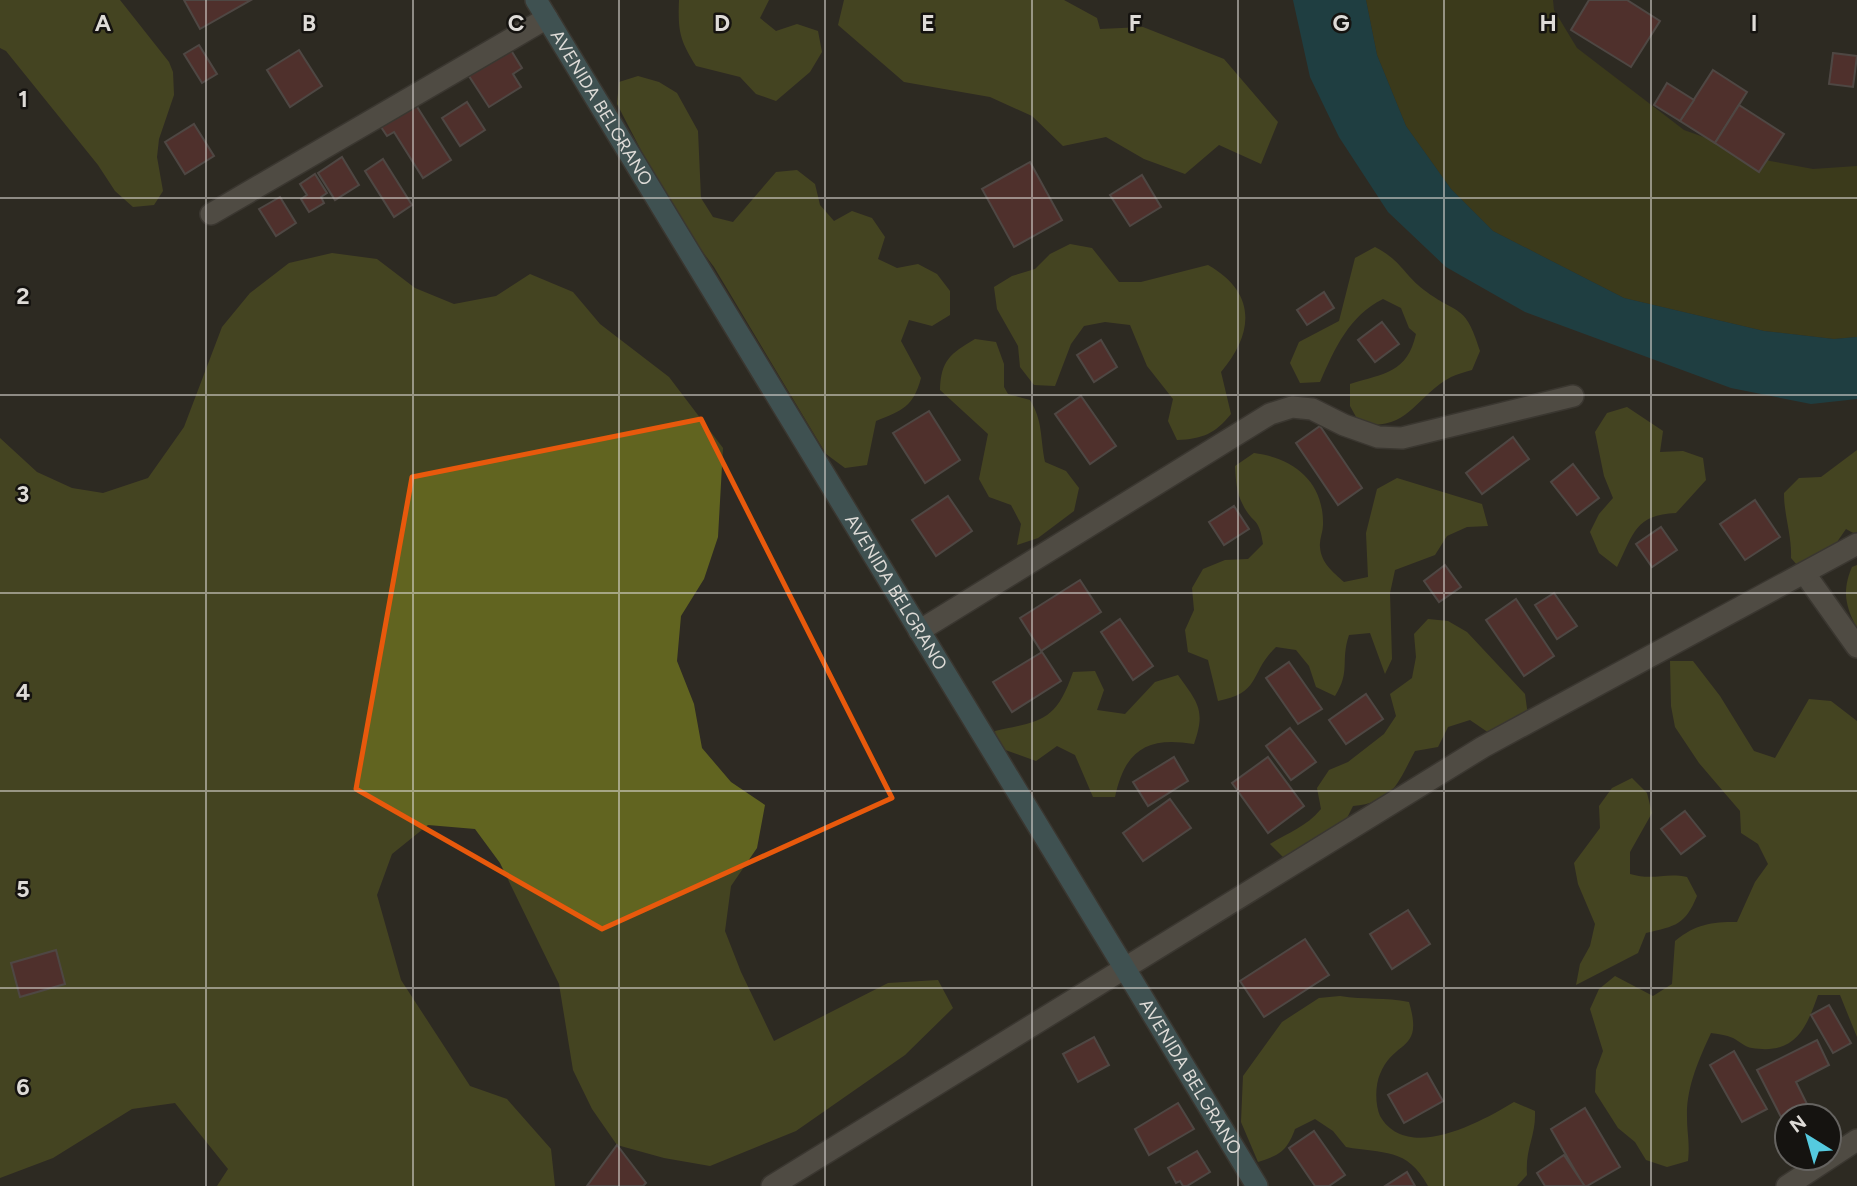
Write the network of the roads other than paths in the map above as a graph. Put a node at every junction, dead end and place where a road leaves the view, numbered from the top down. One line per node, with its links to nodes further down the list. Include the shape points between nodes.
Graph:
1 (541, 9): 2 (street); 6 (street, AVENIDA BELGRANO)
2 (211, 214)
3 (1573, 396): 6 (street, via 1402,438 1355,429 1312,409 1292,407 1270,414)
4 (1857, 544): 5 (street)
5 (1805, 574): 7 (street); 8 (street, via 1483,747)
6 (919, 631): 8 (street, AVENIDA BELGRANO)
7 (1857, 647)
8 (1126, 970): 10 (street); 11 (street, AVENIDA BELGRANO)
9 (1857, 1140): 12 (street)
10 (772, 1186)
11 (1257, 1186)
12 (1787, 1186)

